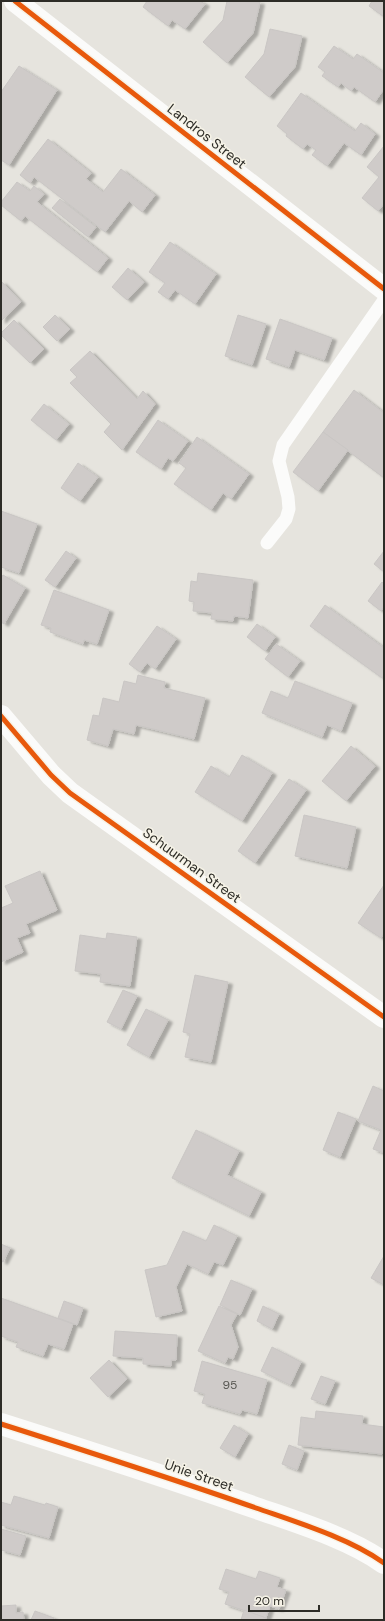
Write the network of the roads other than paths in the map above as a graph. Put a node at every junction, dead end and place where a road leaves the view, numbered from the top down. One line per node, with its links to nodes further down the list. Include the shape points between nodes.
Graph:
1 (15, 1): 2 (street, Landros Street)
2 (384, 289)
3 (384, 300): 4 (lane, via 283,445 279,461 289,509 286,519)
4 (268, 543)
5 (1, 716): 6 (street, Schuurman Street, via 51,775 70,793)
6 (384, 1017)
7 (1, 1424): 8 (street, Unie Street, via 163,1475 293,1521 338,1538)
8 (384, 1563)

